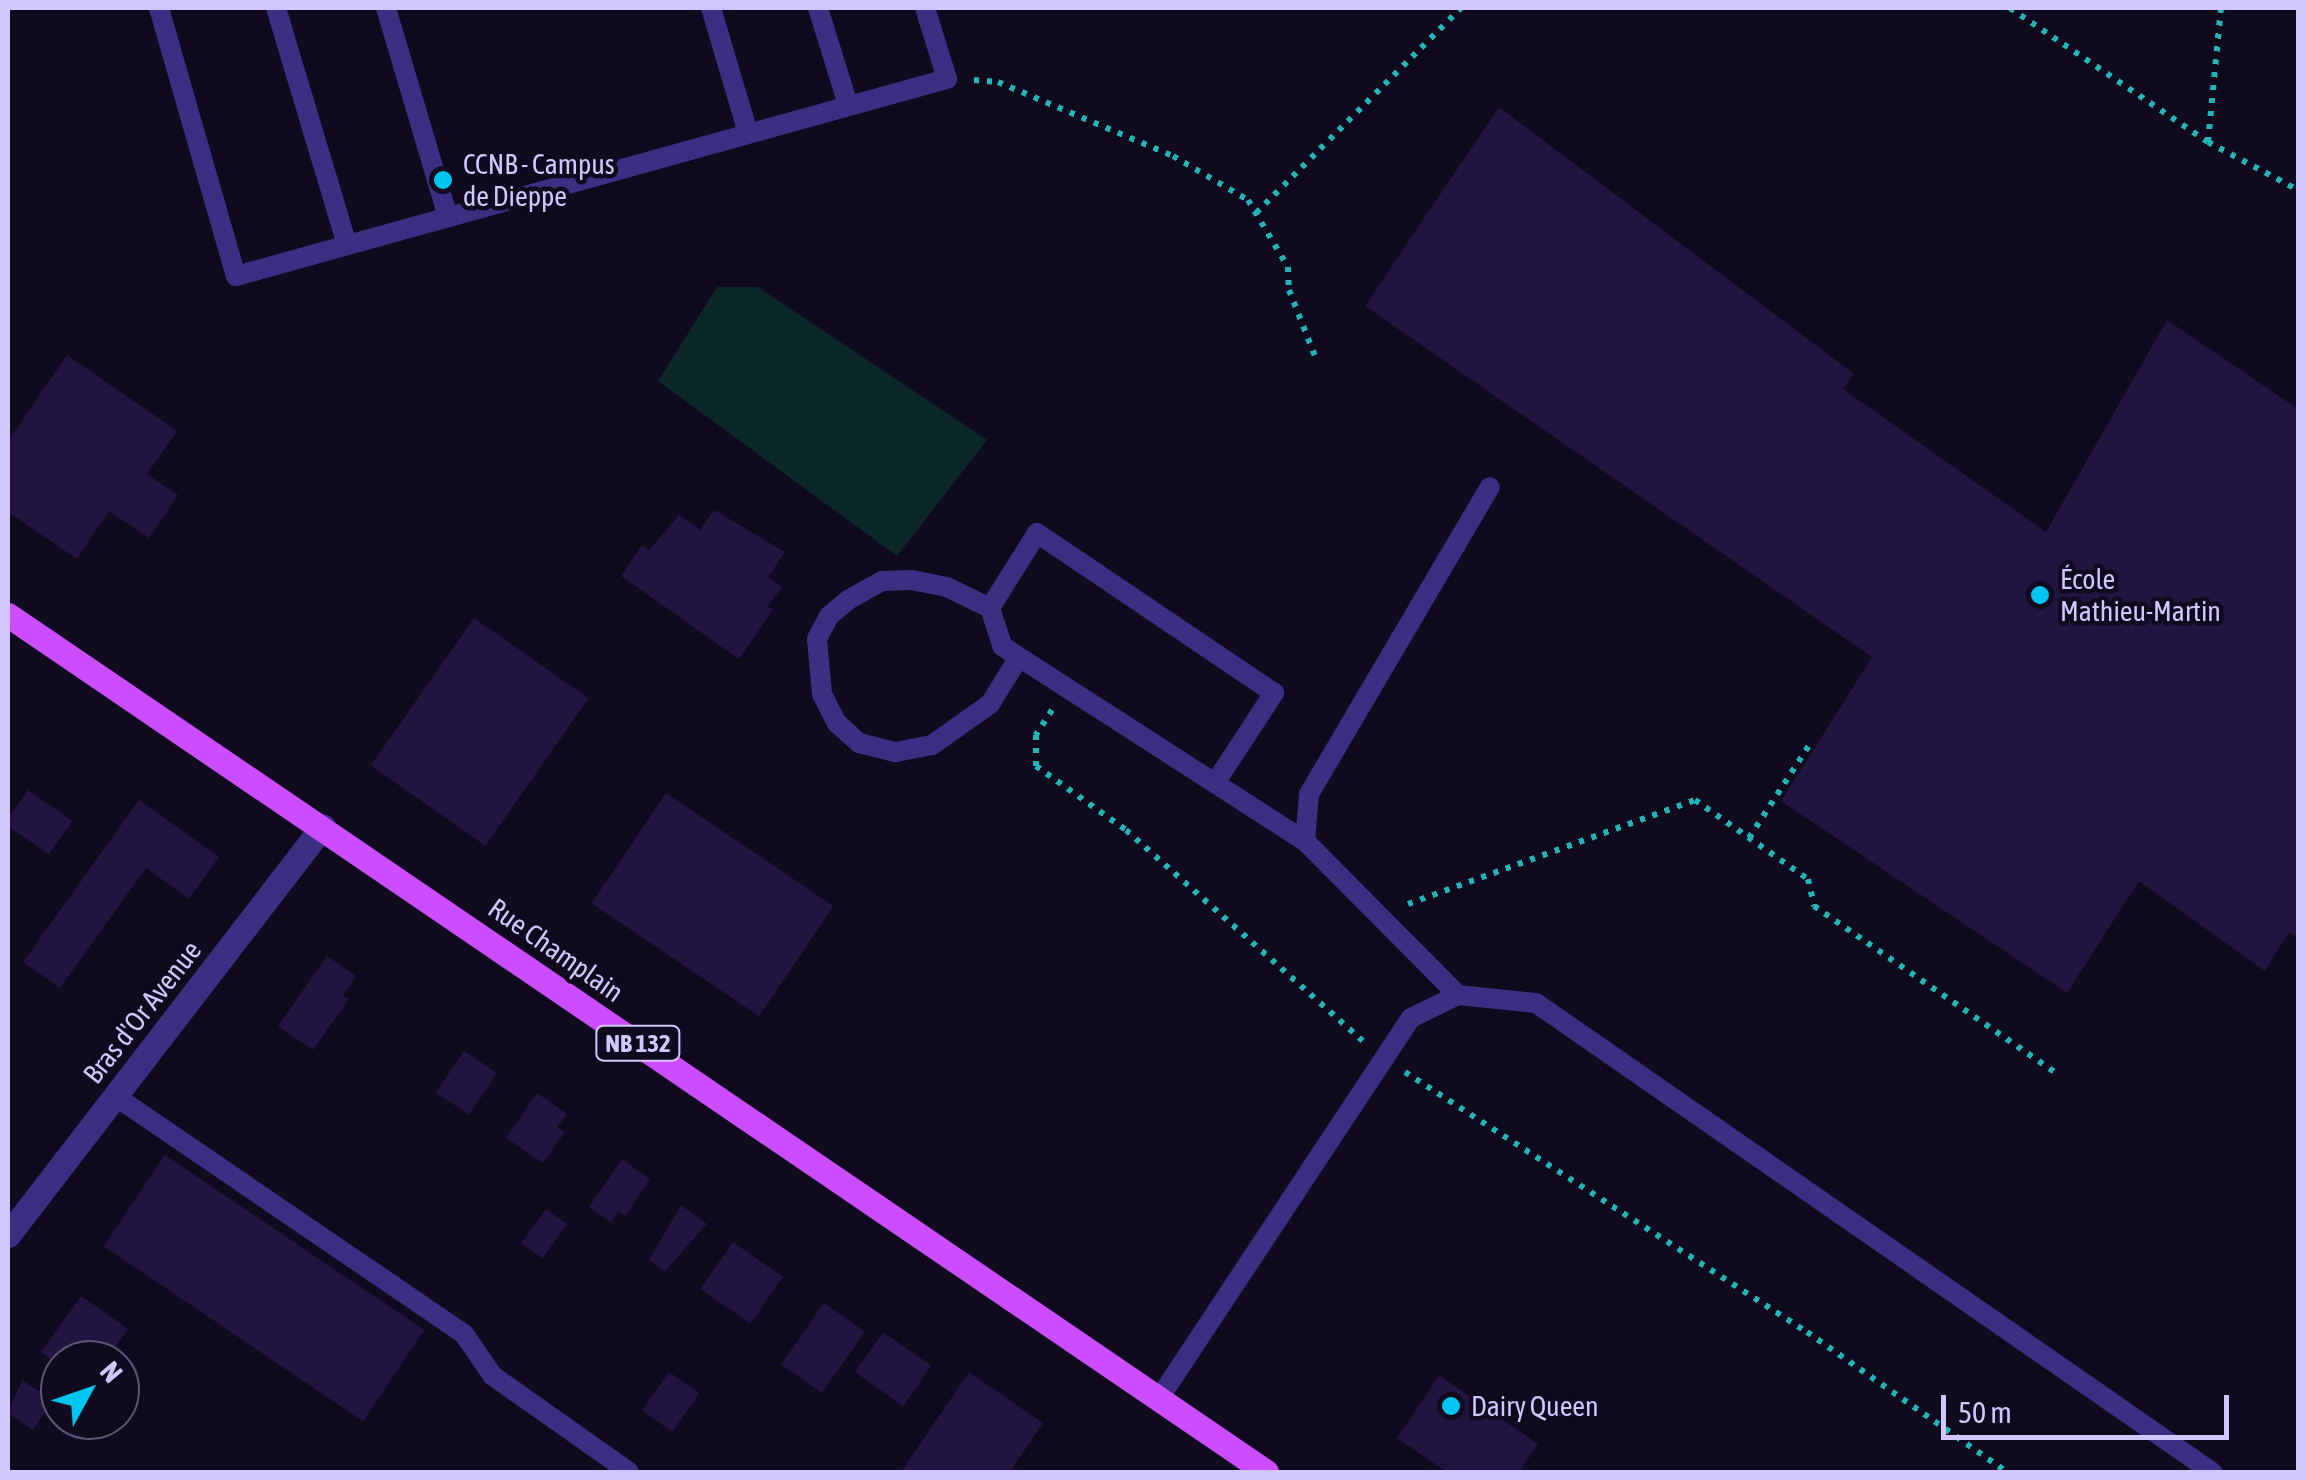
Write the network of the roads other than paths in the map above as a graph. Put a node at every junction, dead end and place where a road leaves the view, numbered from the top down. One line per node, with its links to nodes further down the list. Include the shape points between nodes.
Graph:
1 (159, 8): 10 (lane, via 236,276)
2 (276, 8): 10 (lane)
3 (386, 8): 9 (lane)
4 (711, 8): 8 (lane)
5 (818, 8): 7 (lane)
6 (926, 8): 7 (lane, via 948,79)
7 (848, 104): 8 (lane)
8 (748, 133): 9 (lane)
9 (448, 217): 10 (lane)
10 (347, 245)
11 (1490, 487): 17 (lane, via 1309,794)
12 (990, 608): 14 (lane, via 1002,646); 14 (lane, via 912,580 882,581 848,600 828,616 816,639 822,694 837,723 859,742 896,752 932,746 990,704); 15 (lane, via 1037,533 1274,693)
13 (8, 615): 16 (main road, Rue Champlain / NB 132)
14 (1019, 658): 15 (lane)
15 (1215, 783): 17 (lane)
16 (323, 826): 19 (street, Bras d'Or Avenue); 21 (main road, Rue Champlain / NB 132)
17 (1305, 841): 18 (lane)
18 (1458, 995): 21 (lane, via 1411,1018); 24 (lane, via 1536,1003)
19 (115, 1096): 20 (street, Bras d'Or Avenue); 22 (lane, via 464,1334 493,1376)
20 (8, 1234)
21 (1158, 1400): 23 (main road, Rue Champlain / NB 132)
22 (629, 1472)
23 (1266, 1472)
24 (2212, 1472)

